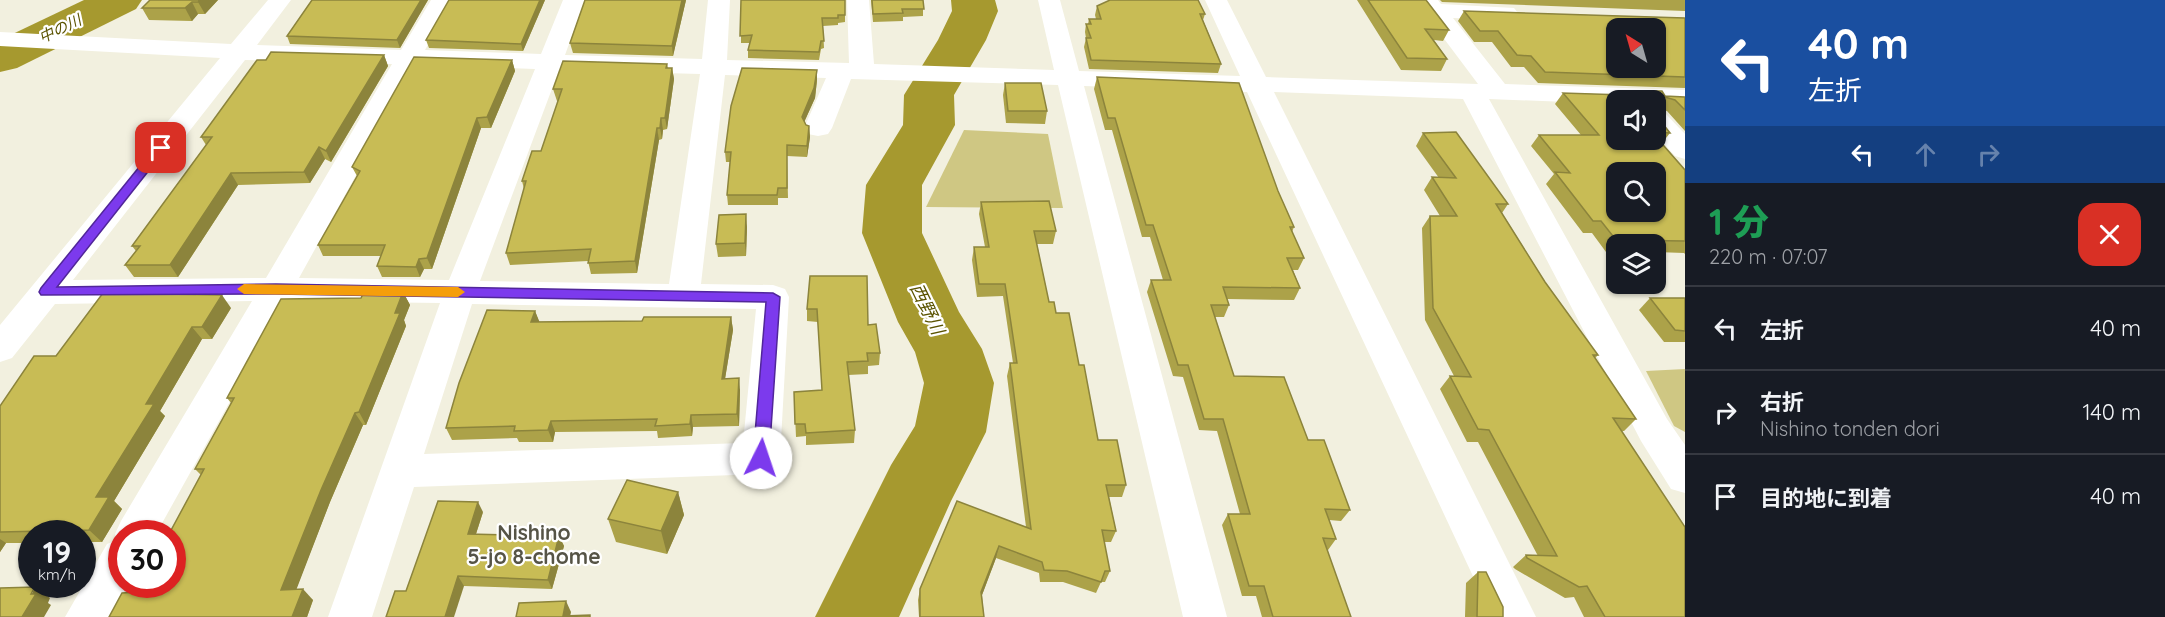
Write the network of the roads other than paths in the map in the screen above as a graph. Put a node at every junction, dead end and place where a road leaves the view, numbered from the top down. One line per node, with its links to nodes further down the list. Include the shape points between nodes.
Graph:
1 (280, 0): 11 (street)
2 (442, 0): 12 (street)
3 (574, 0): 13 (street)
4 (719, 0): 14 (street)
5 (858, 0): 15 (street)
6 (1049, 0): 16 (street)
7 (1216, 0): 17 (street)
8 (1429, 5): 9 (street); 18 (street)
9 (1529, 14)
10 (0, 39): 11 (street)
11 (237, 52): 12 (street); 26 (street)
12 (408, 57): 13 (street); 25 (street)
13 (550, 61): 14 (street); 27 (street)
14 (714, 66): 15 (street); 28 (street)
15 (852, 69): 16 (street); 22 (street)
16 (1068, 77): 17 (street); 36 (street)
17 (1257, 82): 18 (street); 37 (street)
18 (1486, 93): 19 (street); 30 (street, via 1654,430)
19 (1606, 97)
20 (1666, 98): 21 (street)
21 (1685, 98)
22 (818, 128)
23 (1666, 130): 24 (street)
24 (1685, 150)
25 (276, 289): 26 (street); 27 (street); 32 (street)
26 (45, 292): 29 (street)
27 (460, 292): 28 (street); 31 (street)
28 (683, 296): 31 (street, via 773,297 761,458)
29 (0, 349)
30 (1680, 464)
31 (400, 471): 35 (street)
32 (143, 520)
33 (108, 581): 34 (street)
34 (87, 617)
35 (350, 617)
36 (1205, 617)
37 (1514, 617)

